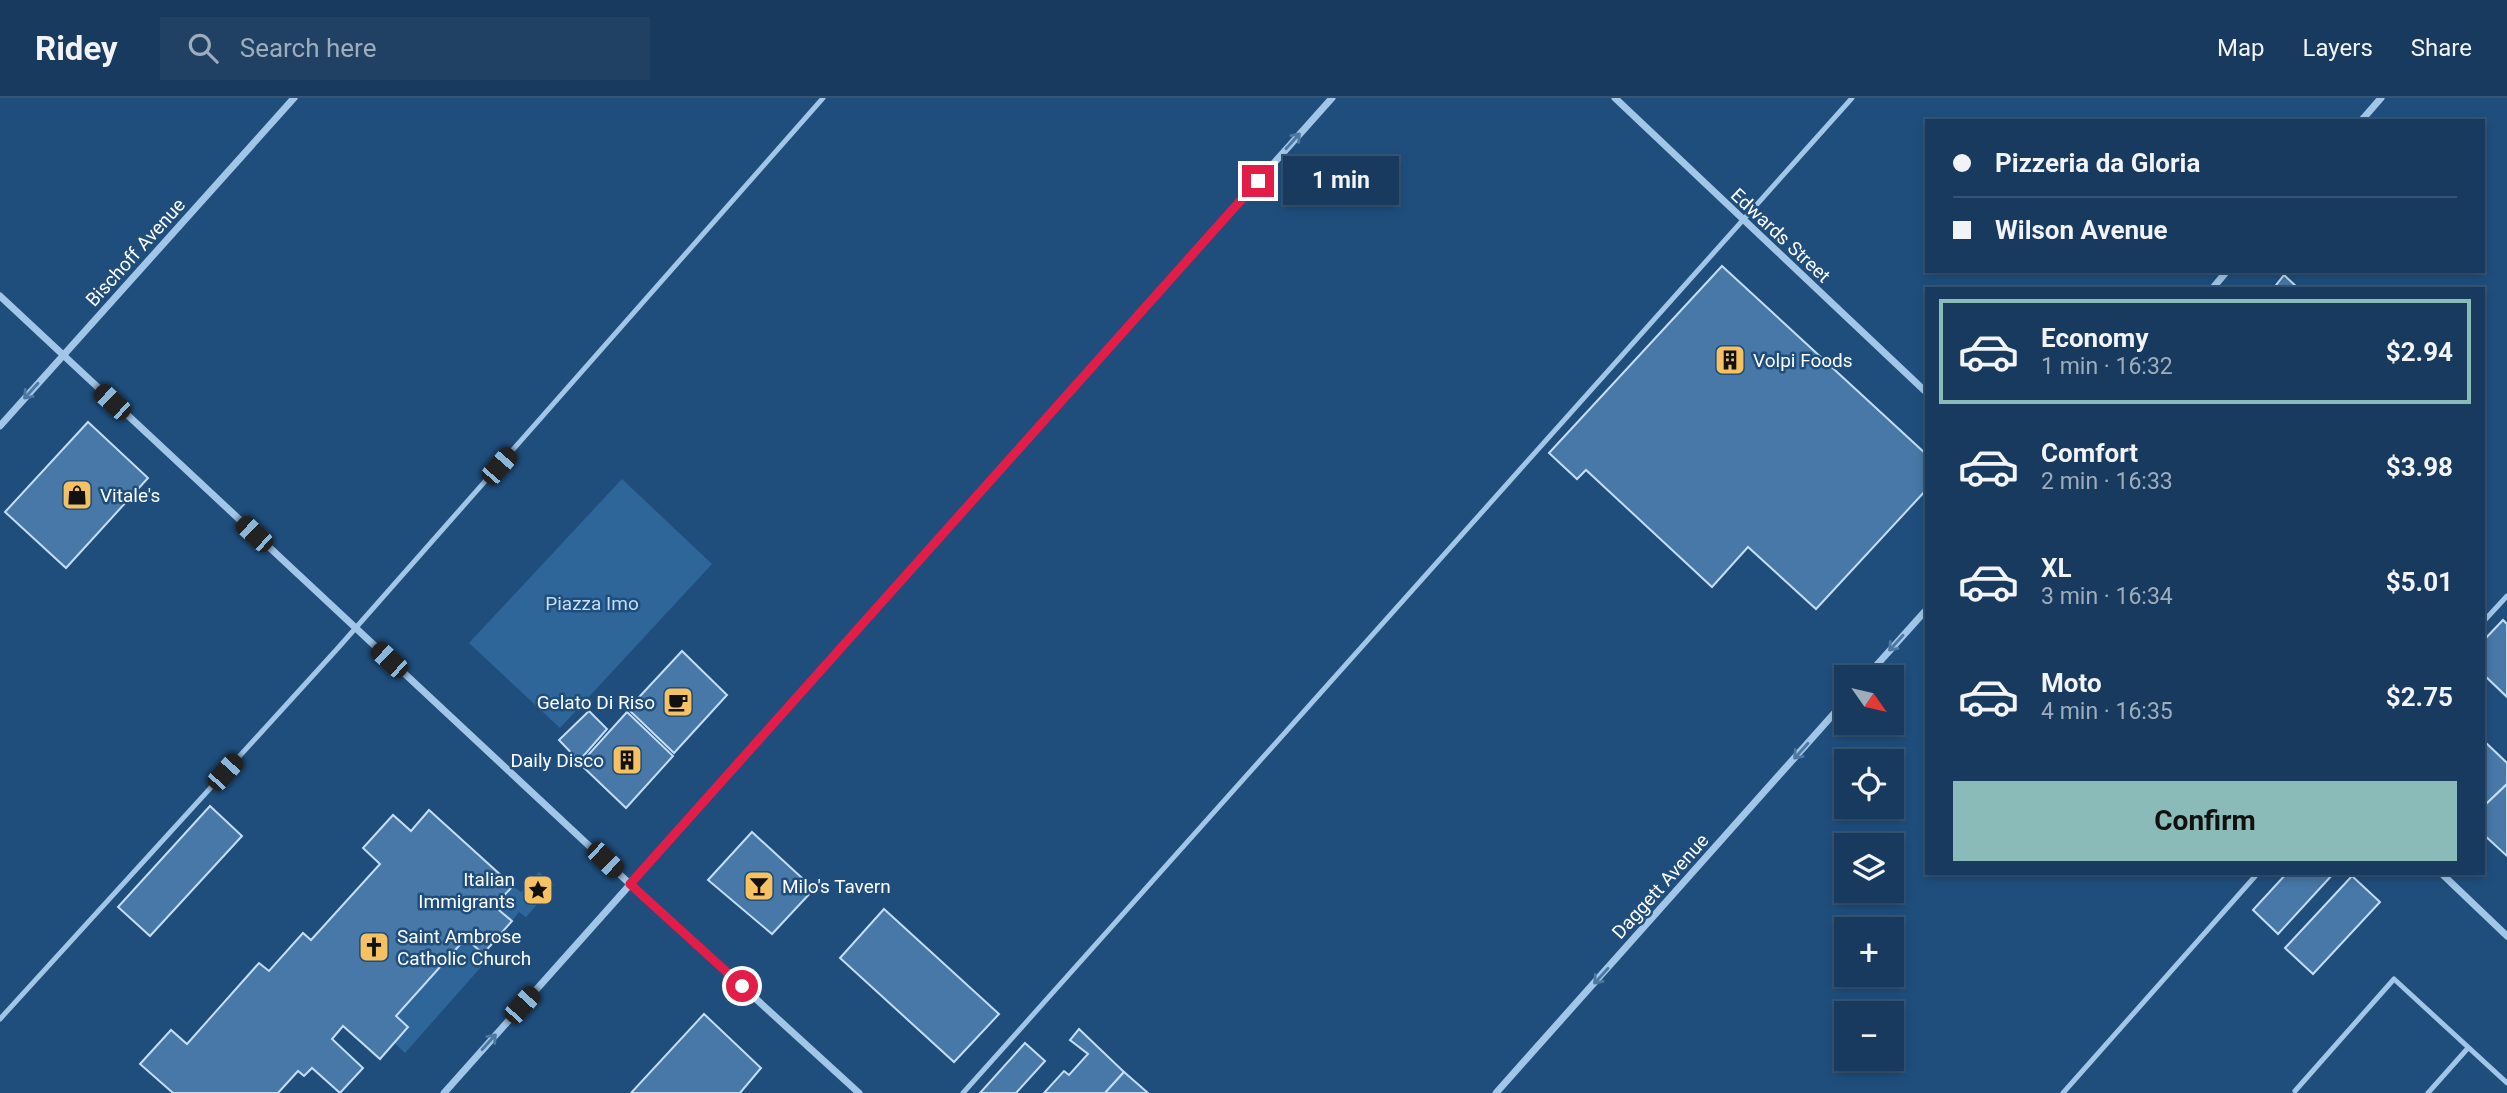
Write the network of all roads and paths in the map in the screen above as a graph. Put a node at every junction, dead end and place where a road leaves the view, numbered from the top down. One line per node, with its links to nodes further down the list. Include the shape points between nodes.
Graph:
1 (294, 98): 12 (street, Bischoff Avenue)
2 (823, 98): 18 (lane)
3 (1332, 98): 23 (street, one-way to 3)
4 (1615, 98): 8 (street, Edwards Street)
5 (1852, 98): 8 (lane)
6 (2381, 98): 7 (street)
7 (2363, 119)
8 (1742, 220): 13 (street, Edwards Street); 32 (lane)
9 (2225, 273): 10 (street)
10 (2214, 287)
11 (0, 296): 12 (street)
12 (63, 356): 14 (street, Bischoff Avenue, one-way to 14); 18 (street)
13 (1925, 391)
14 (0, 426)
15 (2507, 596): 17 (lane)
16 (1925, 611): 19 (street, one-way to 19)
17 (2485, 620)
18 (356, 629): 23 (street); 25 (lane)
19 (1877, 665)
20 (1834, 713): 33 (street, Daggett Avenue, one-way to 33)
21 (2256, 875): 34 (lane)
22 (2443, 875): 24 (street)
23 (630, 884): 28 (street, one-way to 23); 31 (street)
24 (2507, 936)
25 (0, 1019)
26 (2468, 1048): 27 (lane); 29 (lane, via 2394,979); 35 (lane)
27 (2507, 1083)
28 (447, 1090): 30 (lane)
29 (2295, 1091)
30 (456, 1093)
31 (859, 1093)
32 (963, 1093)
33 (1496, 1093)
34 (2063, 1093)
35 (2428, 1093)

